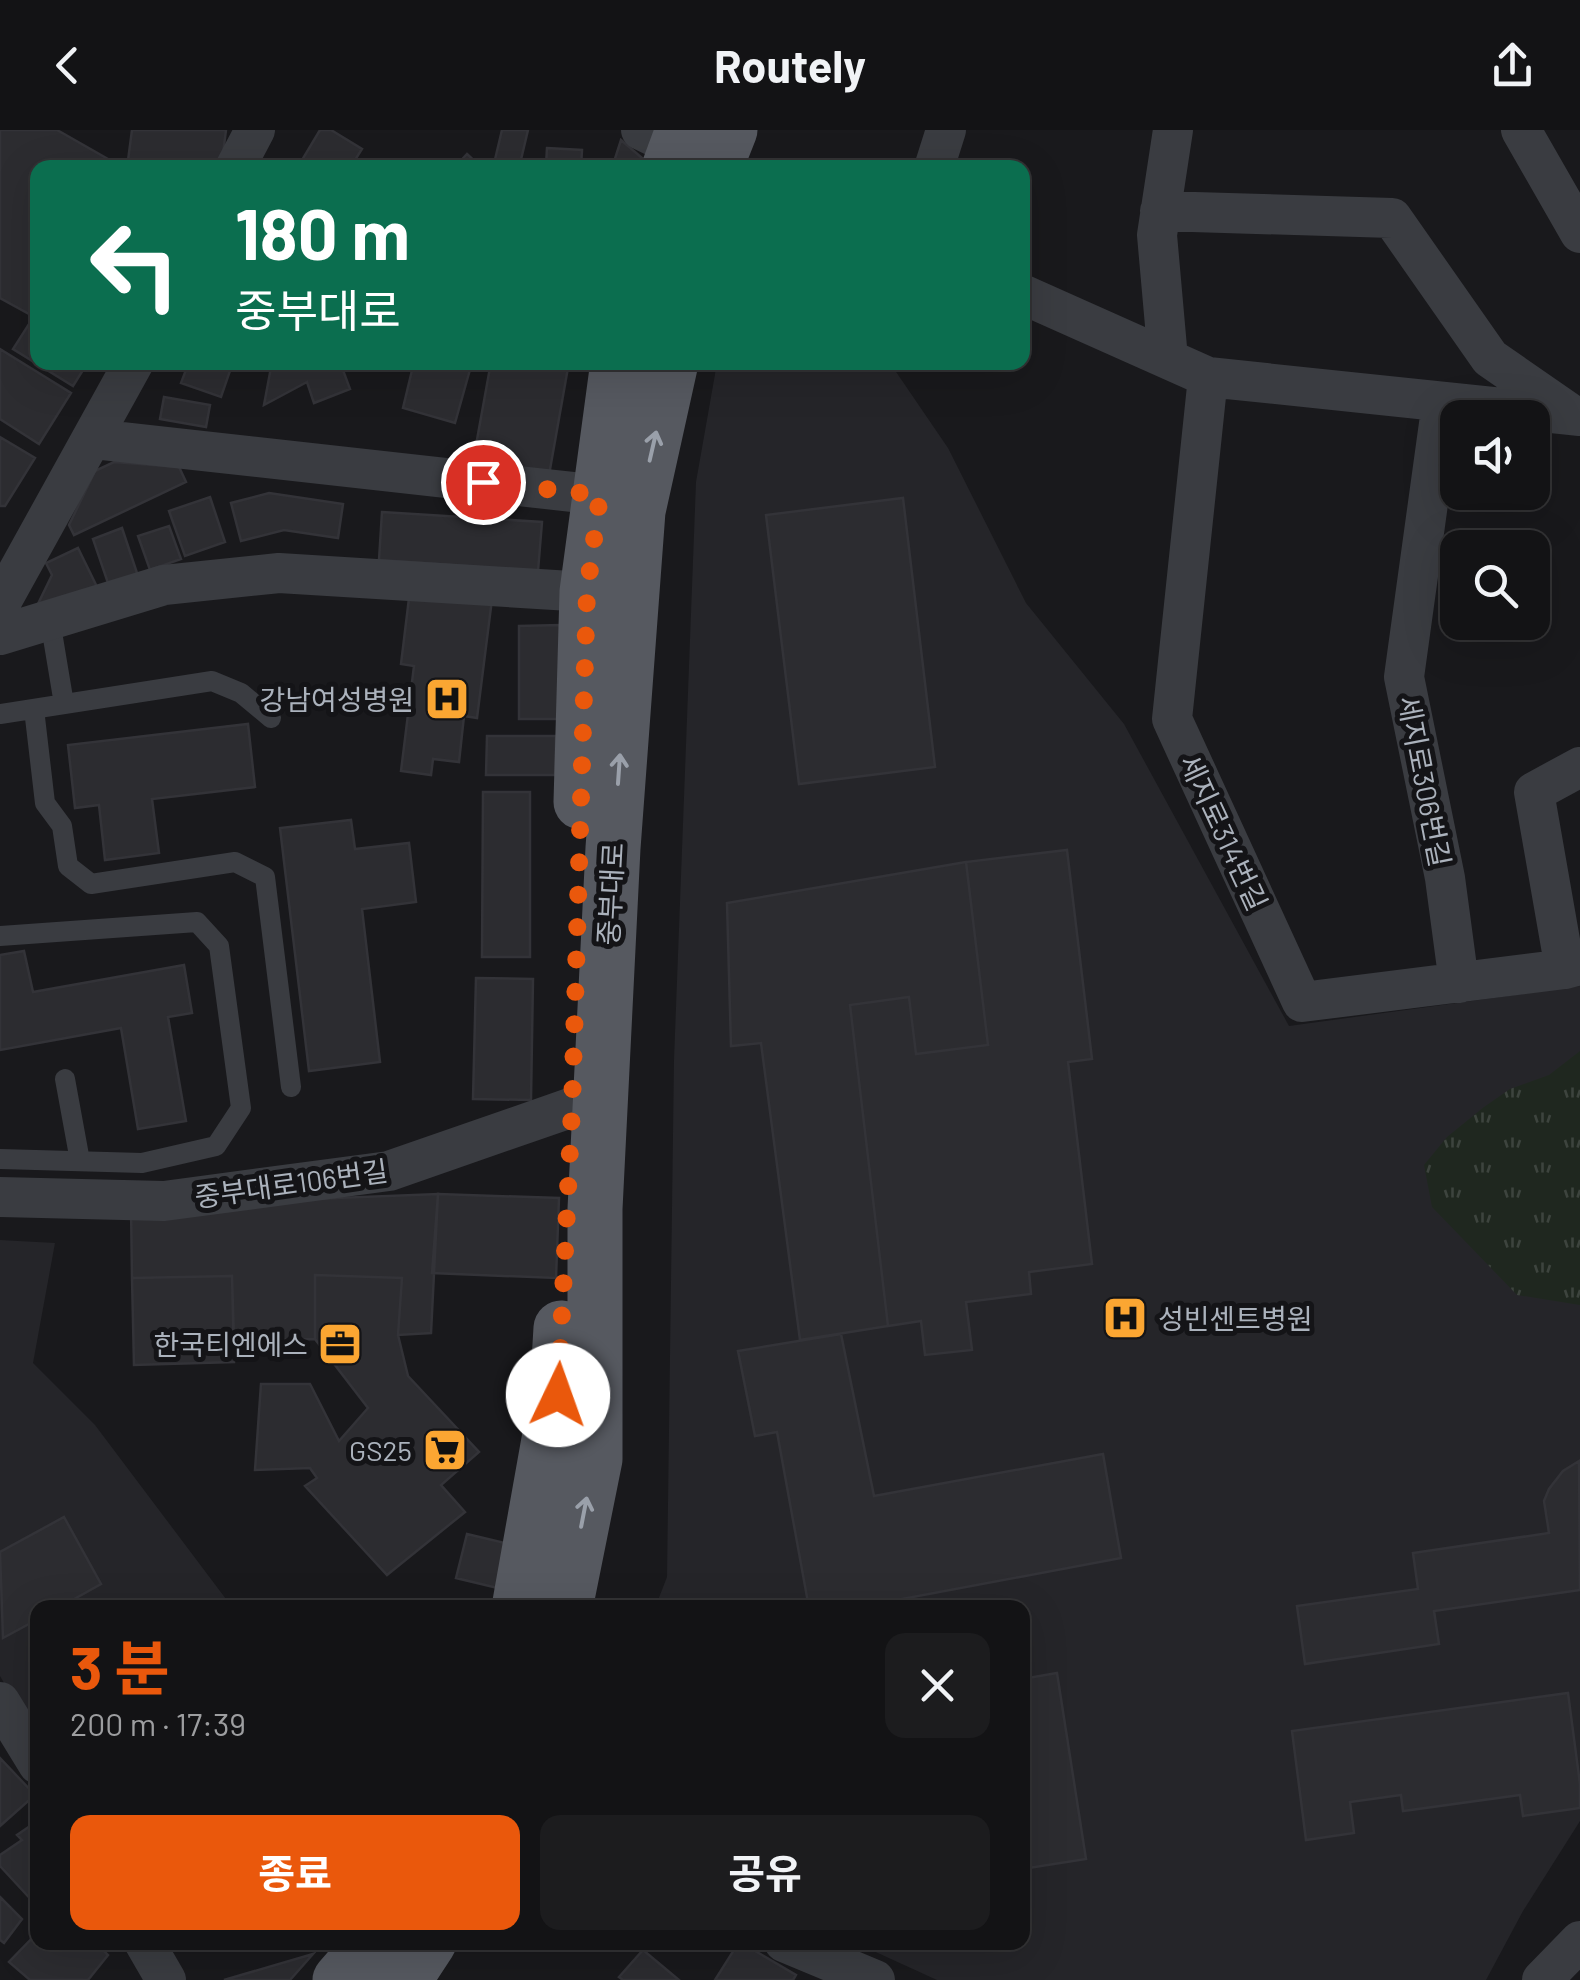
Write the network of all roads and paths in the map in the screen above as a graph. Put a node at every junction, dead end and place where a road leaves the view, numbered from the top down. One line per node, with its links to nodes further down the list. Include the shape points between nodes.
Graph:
1 (254, 130): 5 (street)
2 (946, 130): 6 (street)
3 (1173, 130): 7 (street)
4 (1521, 130): 8 (street)
5 (239, 160)
6 (937, 160)
7 (1160, 212): 10 (street); 18 (street, via 1392,218 1490,358)
8 (1580, 233)
9 (1030, 298): 10 (street)
10 (1168, 359): 14 (street)
11 (130, 370): 19 (street)
12 (617, 370): 20 (main road, 중부대로)
13 (669, 370): 41 (main road, 중부대로, one-way to 13, via 594,1459 596,1191 612,848 638,511)
14 (1208, 376): 15 (street); 33 (street, 세지로314번길, via 1172,720 1302,1002)
15 (1440, 402)
16 (1550, 413): 18 (street)
17 (1440, 416): 33 (street, 세지로306번길, via 1404,676 1445,878)
18 (1577, 416)
19 (94, 439): 20 (street); 21 (street)
20 (600, 495): 22 (main road, 중부대로)
21 (10, 563): 23 (street)
22 (587, 592): 24 (street, via 279,572 164,584); 36 (main road, 중부대로)
23 (0, 604)
24 (50, 620): 25 (street); 26 (lane)
25 (0, 634)
26 (64, 704): 27 (lane); 29 (lane, via 212,681)
27 (34, 709): 28 (lane); 35 (lane, via 45,804 62,826 68,866 90,884 234,862 265,877)
28 (0, 714)
29 (271, 718)
30 (1580, 767): 32 (street, via 1534,792)
31 (0, 936): 38 (lane, via 197,922 218,946 241,1108 216,1146 142,1163)
32 (1572, 967): 33 (street, 세지로314번길)
33 (1458, 983)
34 (65, 1079): 38 (lane)
35 (291, 1086)
36 (572, 1108): 39 (street, 중부대로106번길, via 389,1171 164,1201); 40 (main road, 중부대로, via 558,1395)
37 (0, 1158): 38 (lane)
38 (80, 1161)
39 (0, 1197)
40 (520, 1600)
41 (567, 1600)
42 (0, 1702): 43 (street)
43 (30, 1751)
44 (1580, 1941): 53 (street)
45 (149, 1950): 49 (street)
46 (365, 1950): 50 (main road)
47 (424, 1950): 51 (main road)
48 (803, 1950): 52 (street)
49 (166, 1980)
50 (340, 1980)
51 (404, 1980)
52 (876, 1980)
53 (1542, 1980)

